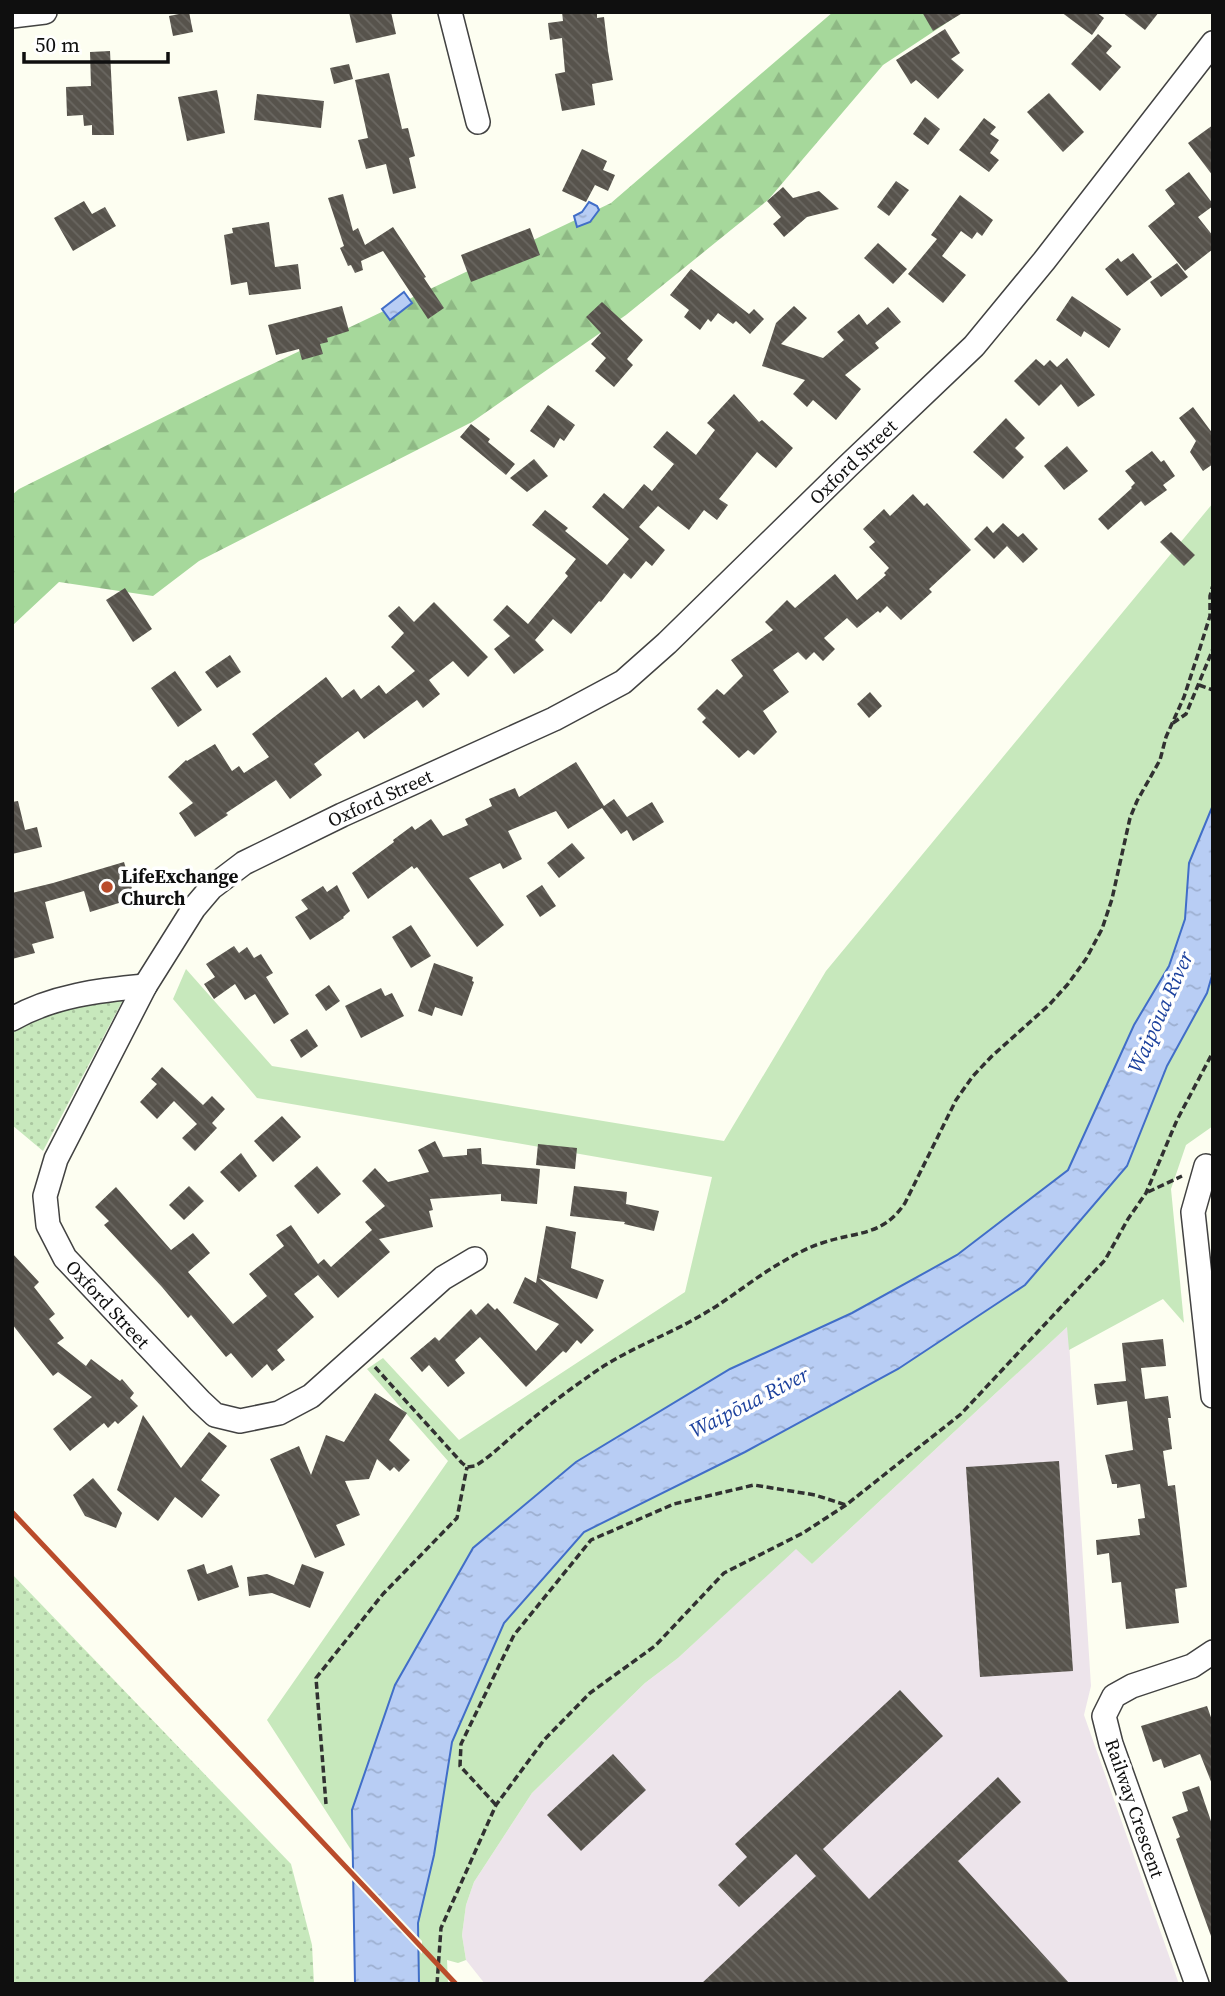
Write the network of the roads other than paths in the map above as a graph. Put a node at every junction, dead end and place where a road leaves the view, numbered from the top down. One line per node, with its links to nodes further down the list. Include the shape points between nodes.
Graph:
1 (45, 12): 3 (street)
2 (450, 12): 5 (street)
3 (12, 16)
4 (1213, 43): 6 (street, Oxford Street, via 974,346 623,682 554,719 244,863 194,908)
5 (478, 122)
6 (145, 986): 7 (street, via 76,996); 9 (street, Oxford Street, via 56,1159 45,1196 48,1225 65,1258 215,1415 240,1421 279,1413 311,1396 443,1278)
7 (12, 1019)
8 (1206, 1167): 10 (street, via 1193,1212)
9 (475, 1259)
10 (1213, 1396)
11 (1213, 1652): 12 (street, Railway Crescent, via 1192,1666 1114,1696 1104,1716)
12 (1198, 1984)

